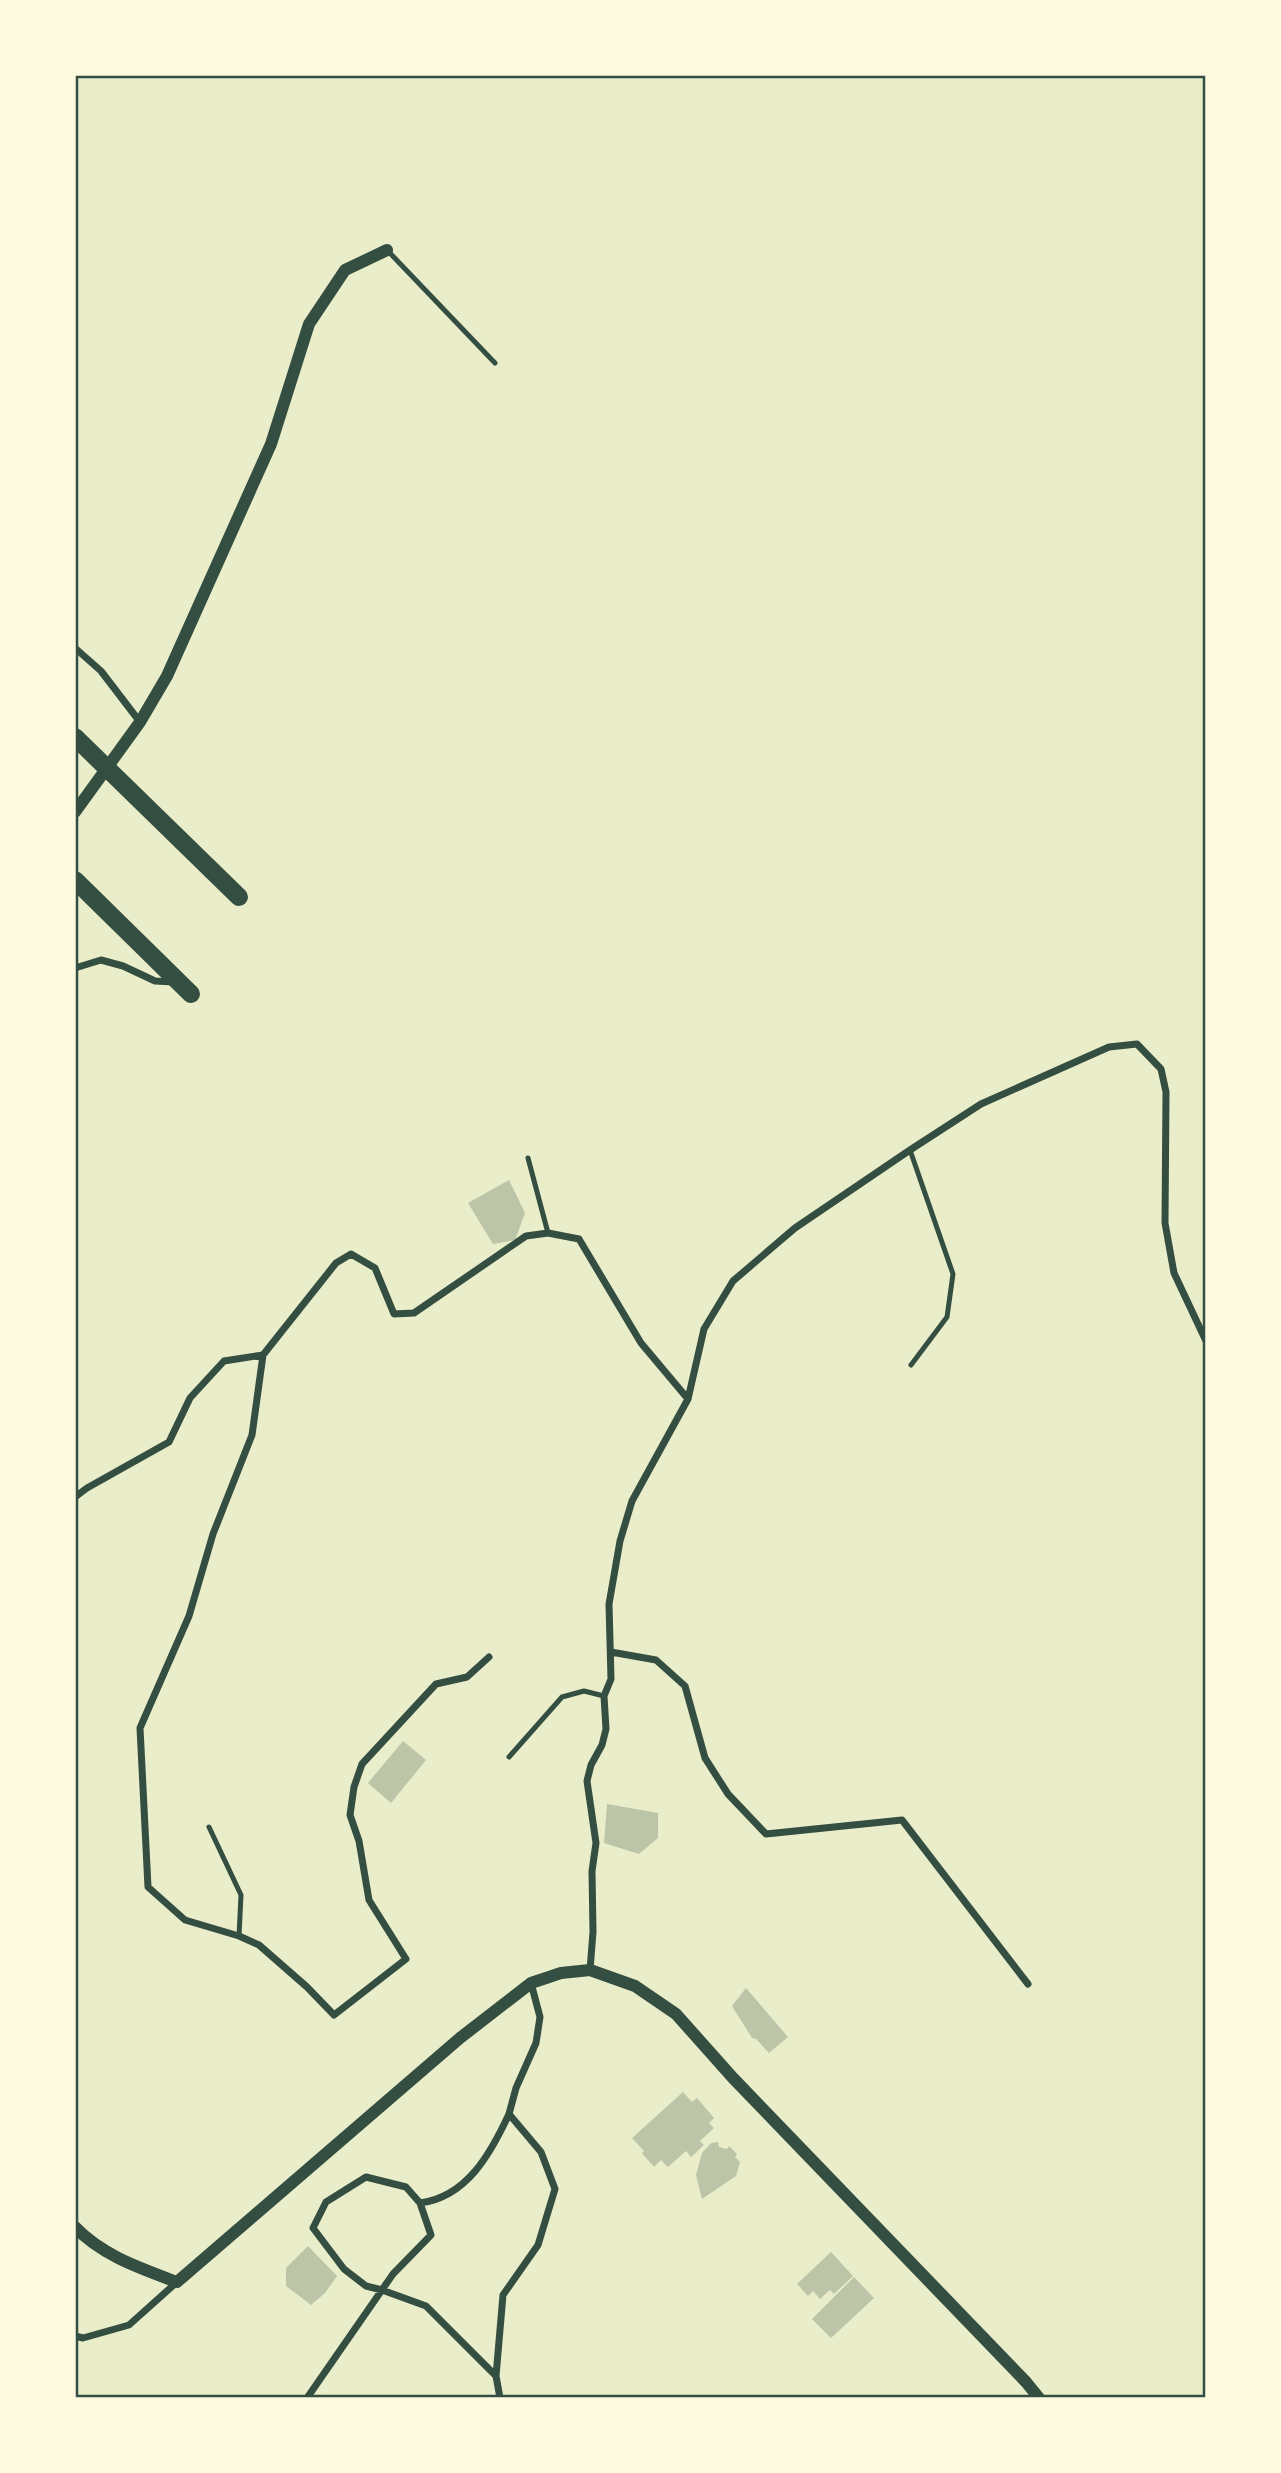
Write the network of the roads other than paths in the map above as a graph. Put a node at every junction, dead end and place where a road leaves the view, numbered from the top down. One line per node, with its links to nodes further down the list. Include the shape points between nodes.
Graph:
1 (387, 250): 2 (lane); 4 (street, via 345,270 309,324 271,444 167,676)
2 (495, 363)
3 (75, 648): 4 (street, via 101,671)
4 (140, 722): 6 (street)
5 (75, 737): 8 (main road)
6 (75, 812)
7 (75, 880): 10 (main road)
8 (239, 897)
9 (75, 968): 10 (street, via 101,960)
10 (185, 989)
11 (910, 1150): 14 (street, via 981,1104 1109,1047 1137,1044 1161,1069 1166,1092 1164,1223 1174,1273); 16 (lane, via 953,1274 947,1317); 17 (street, via 795,1228 733,1280 704,1329)
12 (528, 1158): 13 (lane)
13 (548, 1233): 15 (street, via 526,1236 414,1313 394,1314 375,1268 351,1254 335,1263); 17 (street, via 579,1238 640,1343)
14 (1206, 1341)
15 (263, 1355): 18 (street, via 224,1361 190,1398 169,1442); 24 (street, via 253,1435 213,1534 188,1616 139,1728 148,1887 185,1920)
16 (911, 1365)
17 (688, 1399): 19 (street, via 632,1501 609,1604)
18 (75, 1497)
19 (611, 1652): 21 (street, via 611,1679); 27 (street, via 656,1660 685,1686 705,1758 728,1794 766,1834 902,1820)
20 (489, 1657): 24 (street, via 467,1677 436,1684 362,1764 354,1787 351,1815 369,1900 406,1959 334,2015 259,1945)
21 (604, 1696): 22 (lane, via 584,1691 562,1697); 25 (street, via 606,1729 587,1781 596,1843)
22 (509, 1758)
23 (209, 1827): 24 (lane, via 241,1895)
24 (239, 1936)
25 (590, 1970): 26 (street); 37 (street, via 635,1986 676,2014)
26 (531, 1983): 28 (street, via 540,2017 536,2043); 31 (street, via 460,2038)
27 (1028, 1984)
28 (509, 2114): 29 (street, via 491,2152 462,2184 437,2200); 34 (street, via 541,2152 555,2189 538,2245 503,2295)
29 (420, 2203): 32 (street, via 431,2235); 32 (street, via 406,2187 366,2177 326,2202 313,2228 344,2269 366,2286)
30 (75, 2227): 31 (street, via 120,2261)
31 (177, 2282): 33 (street, via 129,2325 83,2338)
32 (382, 2290): 34 (street, via 426,2306); 35 (street)
33 (75, 2336)
34 (496, 2376): 36 (street)
35 (307, 2398)
36 (500, 2398)
37 (1039, 2398)

